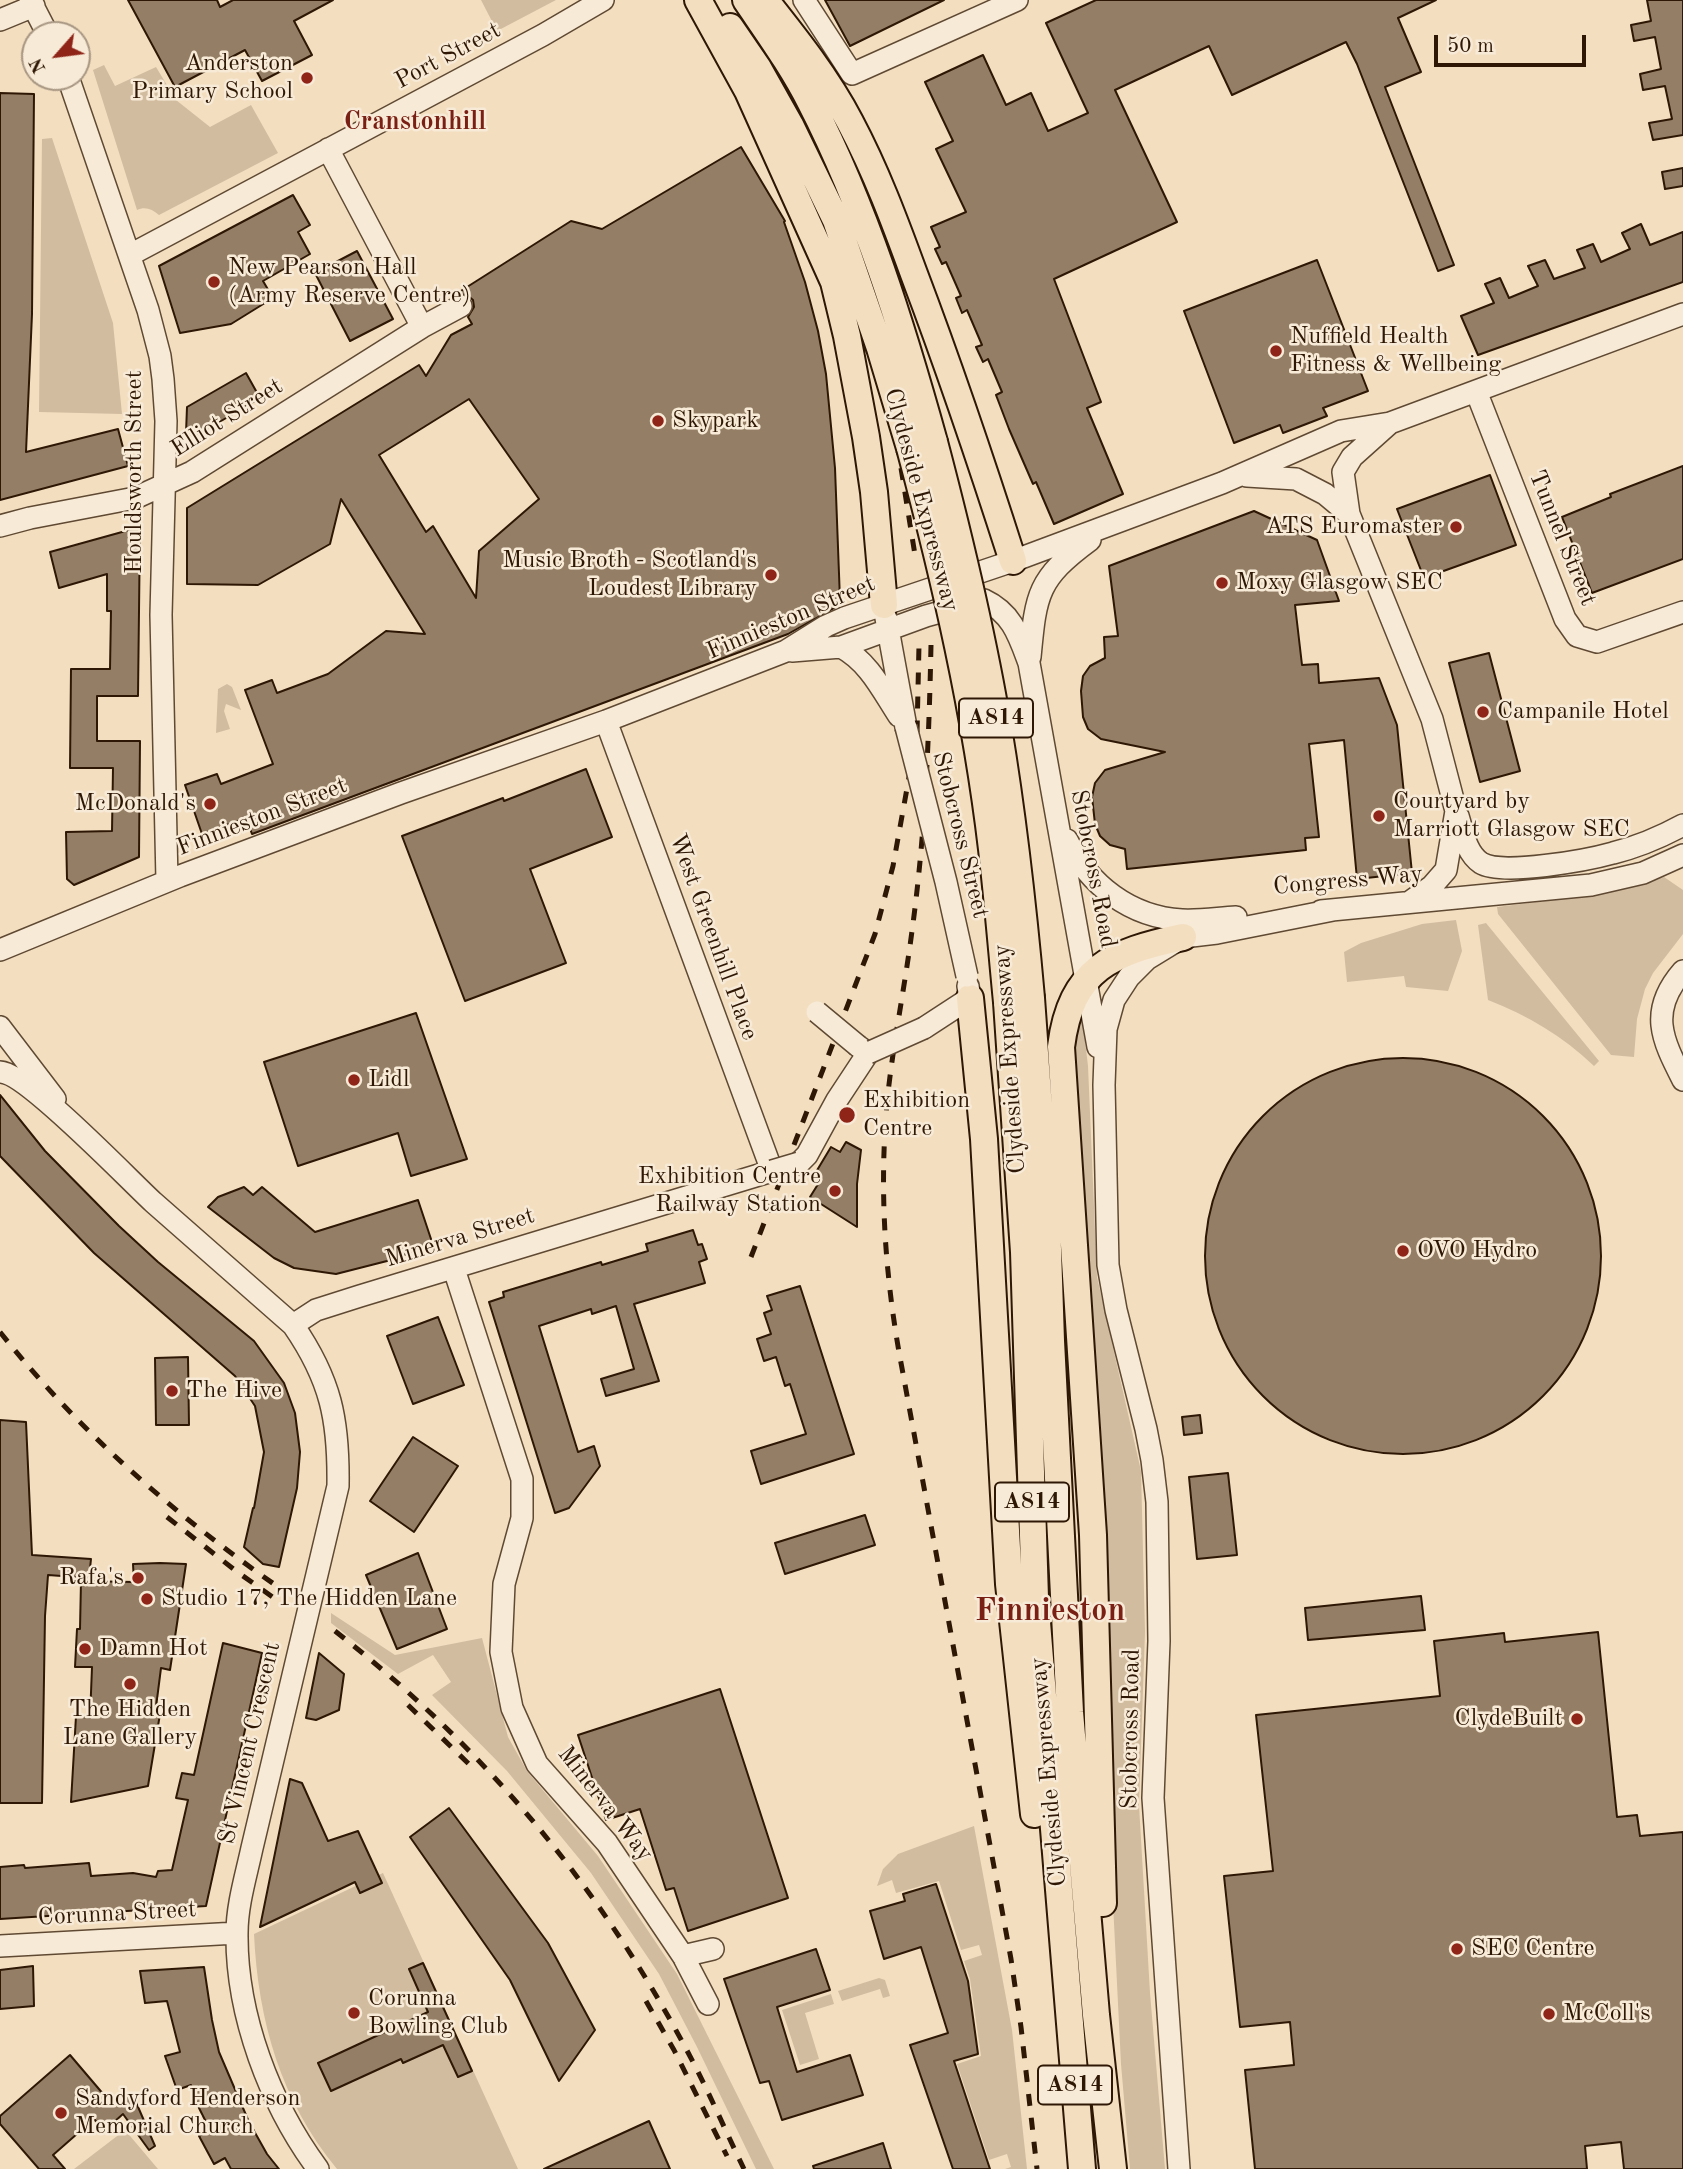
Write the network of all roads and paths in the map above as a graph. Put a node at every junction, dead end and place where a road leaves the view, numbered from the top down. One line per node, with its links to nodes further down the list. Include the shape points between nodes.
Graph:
1 (603, 0): 12 (street, Port Street)
2 (698, 0): 27 (main road, via 748,91 834,282 866,437)
3 (712, 0): 19 (main road, Clydeside Expressway / A814, via 790,124 836,220 880,348)
4 (747, 0): 19 (main road, Clydeside Expressway / A814, via 810,100 834,151 878,263)
5 (765, 0): 25 (main road, via 831,90 883,190 954,379)
6 (804, 0): 7 (street, via 852,74)
7 (1017, 0)
8 (32, 3): 9 (street); 10 (street)
9 (0, 20)
10 (41, 21)
11 (73, 91): 13 (street, Houldsworth Street)
12 (328, 149): 13 (street, Port Street); 16 (street)
13 (130, 255): 21 (street, Houldsworth Street, via 160,356 166,421)
14 (461, 306): 16 (street, Elliot Street)
15 (1683, 314): 17 (street, Finnieston Street)
16 (422, 327): 21 (street, Elliot Street)
17 (1476, 391): 18 (street, Finnieston Street); 26 (street, Tunnel Street, via 1572,632 1590,642 1607,640)
18 (1390, 423): 20 (street, Finnieston Street, via 1341,431); 22 (street, via 1343,471)
19 (922, 445): 45 (main road, Clydeside Expressway / A814, bridge)
20 (1241, 475): 22 (street, via 1296,479); 24 (street, Finnieston Street)
21 (164, 486): 23 (street, Elliot Street, via 135,498); 37 (street, Houldsworth Street, via 161,615)
22 (1349, 514): 33 (street, via 1432,719)
23 (0, 526)
24 (1108, 526): 25 (street, Finnieston Street); 30 (street, via 1066,558 1045,583 1035,609)
25 (1013, 561): 27 (street, Finnieston Street)
26 (1683, 612)
27 (886, 618): 28 (street); 29 (street, Finnieston Street, via 826,626); 30 (street, via 926,616 984,600 1010,619); 32 (street, Stobcross Street)
28 (841, 647): 29 (street); 32 (street, Stobcross Street, via 865,664)
29 (786, 651): 31 (street, Finnieston Street)
30 (1029, 663): 34 (street, Stobcross Road)
31 (606, 721): 37 (street, Finnieston Street); 53 (street, West Greenhill Place)
32 (906, 727): 44 (street, Stobcross Street, bridge)
33 (1456, 811): 35 (street, via 1472,854 1500,868 1613,853); 38 (street, via 1446,870)
34 (1057, 818): 39 (street, Congress Way, via 1090,876 1119,901 1150,915 1184,920); 43 (street, Stobcross Road)
35 (1681, 830)
36 (1683, 855): 38 (street, Congress Way, via 1643,873 1591,886)
37 (167, 881): 41 (street, Finnieston Street)
38 (1409, 902): 39 (street, Congress Way)
39 (1333, 910): 40 (street, Stobcross Road)
40 (1183, 937): 43 (main road, via 1128,951); 51 (street, Stobcross Road, via 1147,959 1114,1000 1106,1029)
41 (0, 950)
42 (1683, 971): 50 (street, via 1667,993 1661,1023 1665,1045)
43 (1087, 979): 51 (street, Stobcross Road); 62 (main road, via 1072,1002 1061,1047 1093,1535 1103,1909)
44 (969, 987): 48 (street, bridge, via 924,1028); 60 (main road, via 984,1139 1009,1584 1038,1846)
45 (1019, 1000): 60 (main road, Clydeside Expressway / A814, via 1036,1610); 62 (main road, Clydeside Expressway / A814, via 1046,1219 1070,1712)
46 (815, 1010): 48 (street, bridge)
47 (0, 1027): 52 (street)
48 (863, 1049): 53 (street, Minerva Street, bridge, via 807,1155 799,1163)
49 (0, 1072): 52 (street, via 15,1076)
50 (1683, 1080)
51 (1104, 1085): 66 (street, Stobcross Road, via 1108,1265 1146,1429 1157,1502 1159,1641 1153,1798)
52 (78, 1128): 55 (street)
53 (770, 1163): 54 (street, Minerva Street, via 742,1180)
54 (454, 1269): 55 (street, Minerva Street, via 316,1310); 59 (street, Minerva Way, via 522,1479 522,1518 504,1584 502,1652 512,1708 537,1764 607,1843)
55 (293, 1325): 56 (street, St Vincent Crescent, via 323,1376 333,1411 338,1486 242,1891)
56 (237, 1933): 57 (street, Corunna Street); 63 (street, St Vincent Crescent, via 242,1984 259,2056 288,2124)
57 (0, 1946)
58 (713, 1949): 59 (street)
59 (684, 1956): 61 (street, Minerva Way)
60 (1068, 2002): 64 (main road, Clydeside Expressway / A814)
61 (708, 2004)
62 (1097, 2015): 65 (main road, Clydeside Expressway / A814)
63 (318, 2169)
64 (1082, 2169)
65 (1113, 2169)
66 (1179, 2169)

